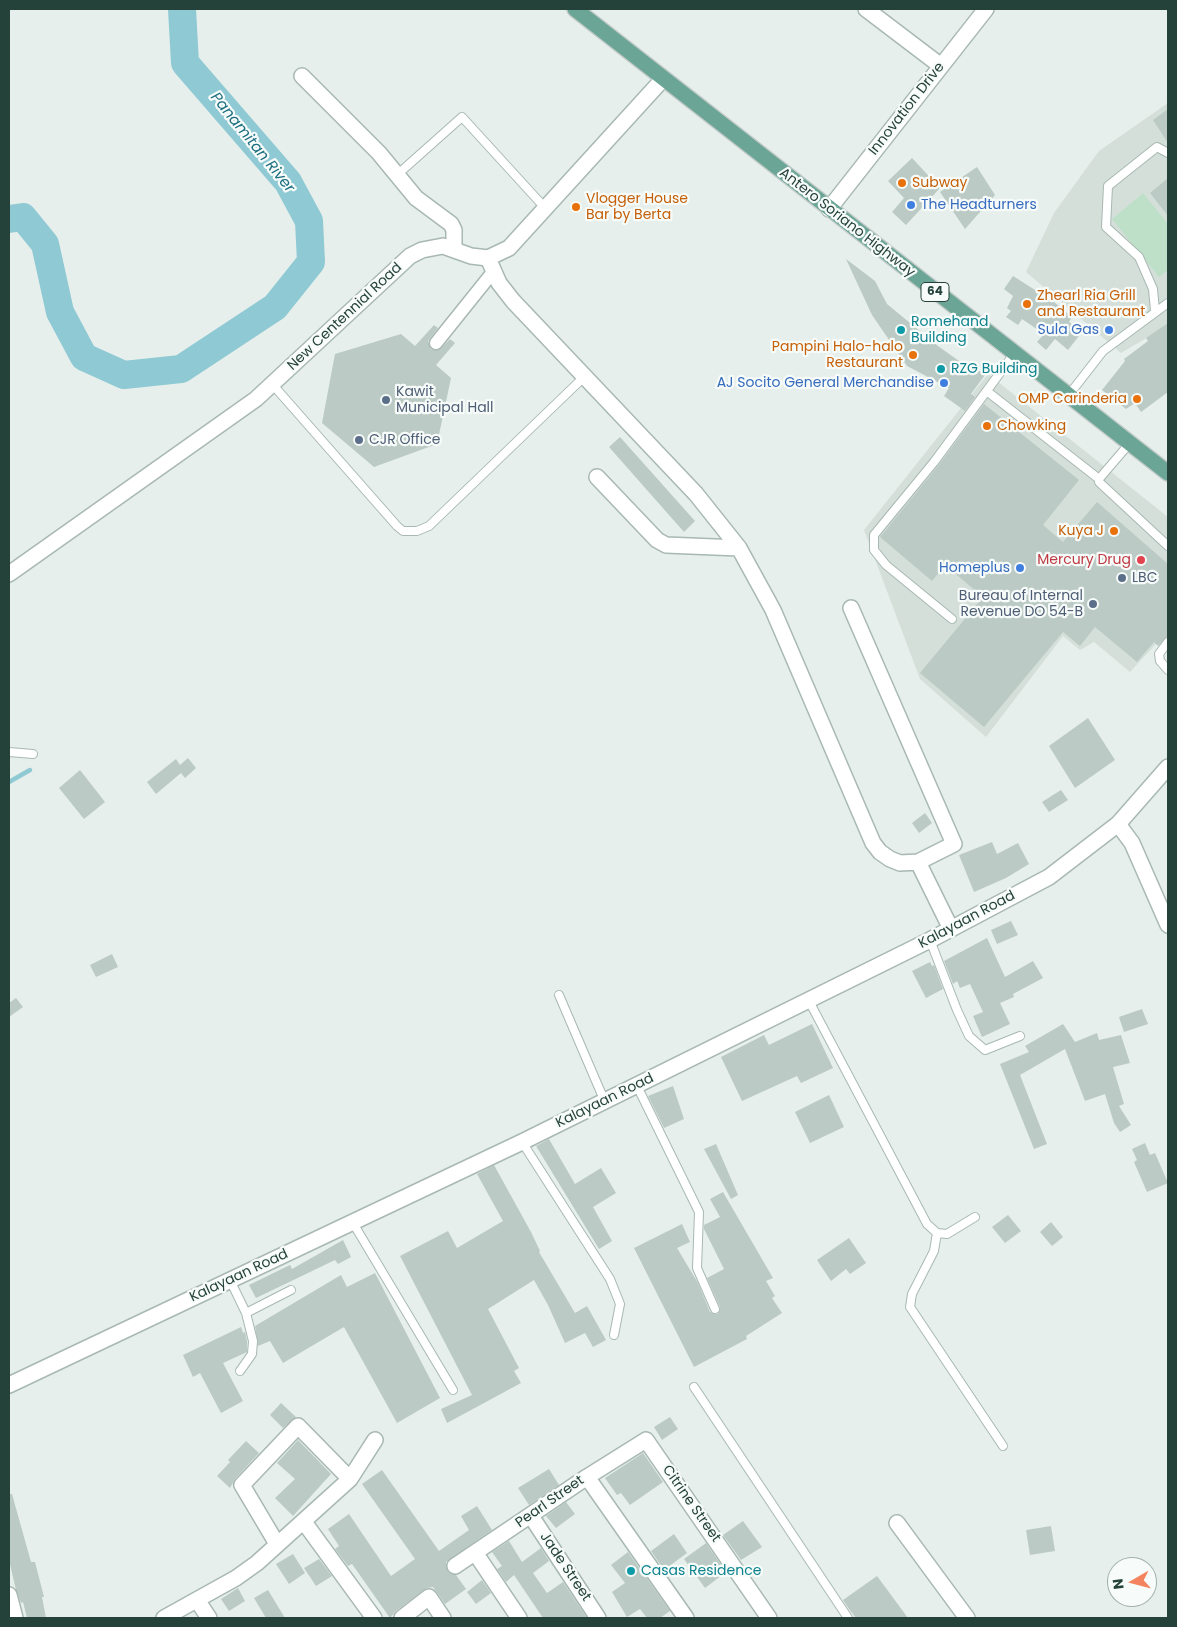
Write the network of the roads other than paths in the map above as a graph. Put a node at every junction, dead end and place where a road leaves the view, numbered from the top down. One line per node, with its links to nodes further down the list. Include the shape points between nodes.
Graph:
1 (866, 9): 4 (street)
2 (986, 9): 4 (street, Innovation Drive)
3 (579, 10): 6 (main road, Antero Soriano Highway / 64)
4 (941, 66): 9 (street, Innovation Drive)
5 (302, 76): 8 (street)
6 (663, 79): 9 (main road, Antero Soriano Highway / 64); 10 (street)
7 (1168, 154): 15 (lane, via 1157,147 1108,186 1106,227 1139,257 1153,289)
8 (398, 174): 10 (lane, via 462,117); 11 (street, via 416,198 451,224)
9 (829, 209): 17 (main road, Antero Soriano Highway / 64)
10 (546, 210): 12 (street, via 510,248)
11 (454, 249): 12 (street, New Centennial Road); 19 (street, New Centennial Road, via 432,247 410,256)
12 (488, 258): 13 (street)
13 (493, 272): 16 (street); 18 (street, via 512,301)
14 (1168, 303): 15 (lane)
15 (1155, 311): 21 (lane, via 1103,351)
16 (436, 343)
17 (1014, 354): 20 (lane); 21 (main road, Antero Soriano Highway / 64)
18 (584, 377): 19 (lane, via 428,526 417,531 403,531 397,526); 27 (street, via 696,494)
19 (273, 385): 28 (street, New Centennial Road, via 195,444)
20 (988, 392): 25 (lane); 30 (lane, via 873,539 874,550 886,565)
21 (1068, 396): 22 (main road, Antero Soriano Highway / 64)
22 (1129, 444): 23 (main road, Antero Soriano Highway / 64); 25 (lane)
23 (1168, 473)
24 (597, 477): 27 (street, via 657,540 666,544)
25 (1099, 479): 26 (lane, via 1101,485)
26 (1168, 546)
27 (739, 548): 37 (street, via 773,610 870,837 880,852 890,859 900,863)
28 (9, 574)
29 (851, 608): 37 (street, via 954,844)
30 (952, 620)
31 (1168, 642): 32 (lane, via 1159,654 1160,661)
32 (1168, 670)
33 (9, 752): 34 (lane)
34 (33, 754)
35 (1168, 768): 36 (street, Kalayaan Road)
36 (1118, 824): 38 (street, via 1132,843); 39 (street, Kalayaan Road, via 1049,877)
37 (918, 862): 39 (street)
38 (1168, 925)
39 (951, 929): 40 (street, Kalayaan Road)
40 (930, 940): 42 (street, Kalayaan Road); 43 (lane, via 956,1010 970,1036 986,1050)
41 (559, 995): 45 (lane)
42 (809, 1001): 44 (street, Kalayaan Road); 49 (lane, via 920,1212)
43 (1020, 1036)
44 (637, 1086): 45 (street, Kalayaan Road); 52 (lane, via 699,1212 697,1268)
45 (605, 1102): 46 (street, Kalayaan Road)
46 (522, 1142): 48 (street, Kalayaan Road); 54 (lane, via 610,1279 620,1304)
47 (976, 1217): 49 (lane, via 951,1232)
48 (353, 1223): 50 (street, Kalayaan Road); 58 (lane)
49 (937, 1233): 61 (lane, via 934,1250 912,1294 910,1307)
50 (230, 1280): 53 (lane); 56 (street, Kalayaan Road)
51 (291, 1290): 53 (lane)
52 (715, 1309)
53 (246, 1313): 55 (lane, via 253,1341 252,1354)
54 (614, 1335)
55 (240, 1371)
56 (9, 1385)
57 (694, 1387): 80 (lane)
58 (453, 1390)
59 (375, 1440): 63 (street)
60 (646, 1440): 62 (street, Pearl Street); 79 (street, Citrine Street)
61 (1003, 1446)
62 (587, 1477): 64 (street, Pearl Street); 78 (street)
63 (350, 1479): 65 (street); 67 (street, via 298,1426 242,1485)
64 (531, 1516): 68 (street, Pearl Street); 77 (street, Jade Street)
65 (304, 1522): 67 (street); 73 (street)
66 (897, 1523): 81 (street)
67 (277, 1544): 70 (street, via 236,1578)
68 (476, 1554): 69 (street, Pearl Street); 76 (street)
69 (455, 1566)
70 (197, 1600): 71 (street); 72 (street)
71 (164, 1618)
72 (209, 1618)
73 (374, 1618)
74 (402, 1618): 75 (street, via 429,1597)
75 (443, 1618)
76 (519, 1618)
77 (598, 1618)
78 (686, 1618)
79 (770, 1618)
80 (848, 1618)
81 (967, 1618)

